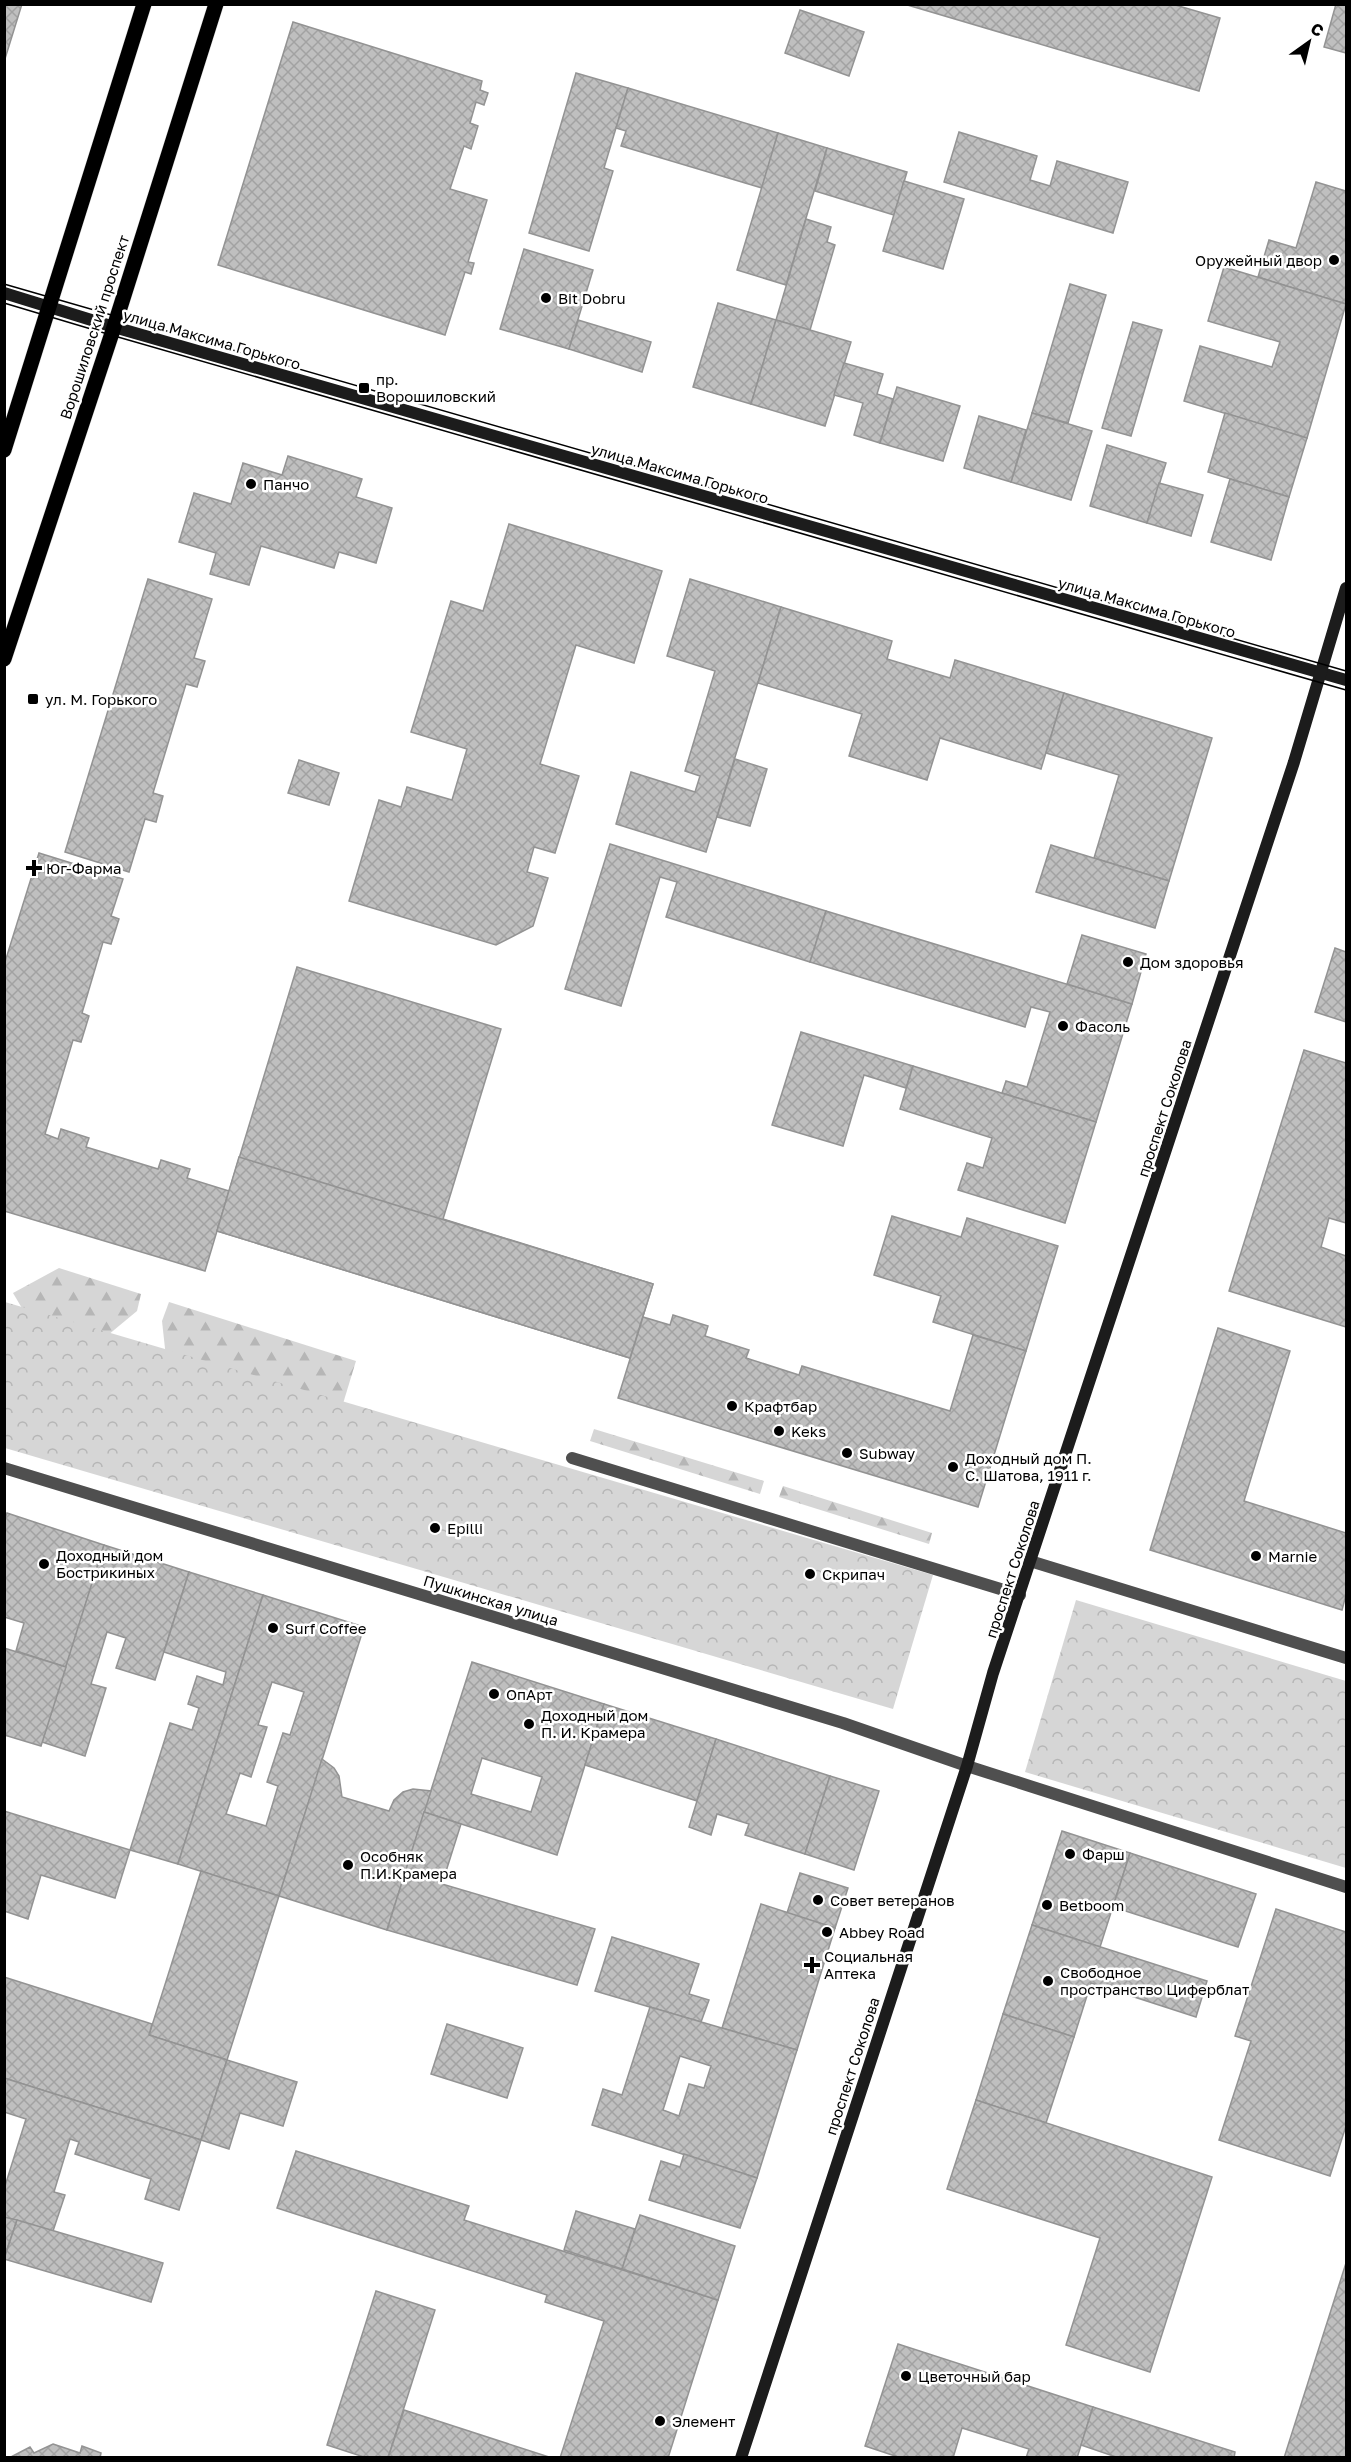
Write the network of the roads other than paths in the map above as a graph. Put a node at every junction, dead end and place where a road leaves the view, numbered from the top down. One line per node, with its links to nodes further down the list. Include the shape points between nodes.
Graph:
1 (144, 4): 4 (main road)
2 (216, 4): 5 (main road, Ворошиловский проспект)
3 (4, 293): 4 (main road, улица Максима Горького)
4 (50, 307): 5 (main road, улица Максима Горького); 6 (main road)
5 (114, 327): 8 (main road, Ворошиловский проспект); 9 (main road, улица Максима Горького)
6 (4, 450)
7 (1347, 588): 9 (main road, проспект Соколова)
8 (4, 659)
9 (1319, 673): 10 (main road, улица Максима Горького); 13 (main road, проспект Соколова, via 1294,762)
10 (1347, 680)
11 (572, 1458): 14 (street)
12 (4, 1468): 16 (street, Пушкинская улица, via 843,1723)
13 (1030, 1561): 14 (main road, проспект Соколова); 15 (street)
14 (1020, 1595): 16 (main road, проспект Соколова)
15 (1347, 1658)
16 (967, 1766): 17 (street, Пушкинская улица); 18 (main road, проспект Соколова)
17 (1347, 1887)
18 (741, 2457)

